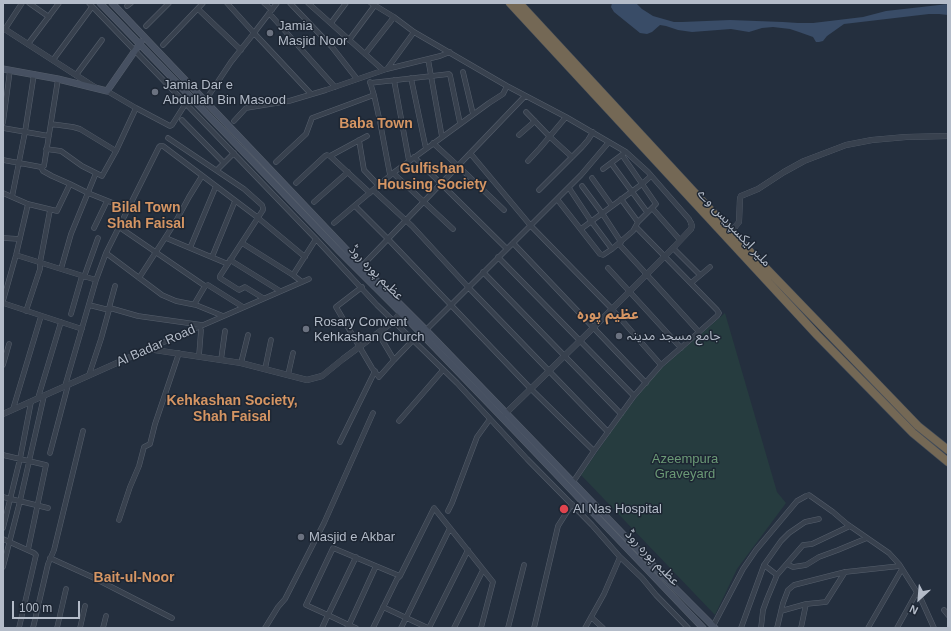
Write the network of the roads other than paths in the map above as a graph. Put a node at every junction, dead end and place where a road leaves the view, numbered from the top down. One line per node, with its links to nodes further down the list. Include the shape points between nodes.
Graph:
1 (22, 3): 25 (street)
2 (29, 3): 21 (street)
3 (59, 3): 21 (street)
4 (100, 3): 32 (main road, عظیم پورہ روڈ)
5 (112, 3): 28 (main road, عظیم پورہ روڈ)
6 (169, 3): 24 (street)
7 (203, 3): 19 (street)
8 (227, 3): 27 (street)
9 (264, 3): 20 (street)
10 (277, 3): 20 (street)
11 (290, 3): 50 (street, via 332,47)
12 (308, 3): 18 (street)
13 (346, 3): 23 (street)
14 (510, 3): 263 (highway, ملیر ایکسپریس وے, via 817,335 913,433)
15 (519, 3): 152 (highway, ملیر ایکسپریس وے)
16 (373, 4): 22 (street); 30 (street)
17 (91, 5): 34 (street); 39 (street)
18 (315, 5): 23 (street)
19 (198, 9): 33 (street); 35 (street)
20 (270, 12): 27 (street); 54 (street)
21 (49, 17): 31 (street)
22 (394, 17): 26 (street); 37 (street)
23 (331, 23): 30 (street)
24 (146, 26)
25 (4, 28): 31 (street)
26 (414, 32): 36 (street); 42 (street)
27 (254, 33): 35 (street); 57 (street)
28 (145, 38): 32 (main road); 176 (main road, عظیم پورہ روڈ)
29 (102, 40): 45 (street)
30 (349, 40): 37 (street)
31 (28, 44): 39 (street)
32 (140, 44): 34 (main road); 205 (main road, عظیم پورہ روڈ)
33 (163, 45)
34 (135, 50): 56 (main road); 61 (street)
35 (240, 50): 58 (street)
36 (450, 52): 38 (street); 53 (street)
37 (365, 54): 42 (street)
38 (428, 59): 42 (street); 47 (street)
39 (53, 60): 45 (street)
40 (3, 69): 41 (main road)
41 (10, 70): 44 (main road); 69 (street)
42 (385, 70): 46 (street)
43 (463, 72): 64 (street)
44 (34, 74): 49 (main road); 73 (street)
45 (76, 75): 55 (street)
46 (367, 75): 50 (street); 52 (street)
47 (431, 75): 48 (street); 70 (street, via 450,74); 79 (street)
48 (411, 78): 51 (street); 86 (street)
49 (58, 79): 55 (main road); 71 (street)
50 (357, 79): 54 (street)
51 (394, 80): 52 (street); 95 (street)
52 (370, 83): 59 (street)
53 (507, 86): 60 (street); 64 (street, via 502,94)
54 (335, 87): 57 (street)
55 (96, 88): 56 (main road)
56 (108, 91): 62 (street)
57 (311, 94): 67 (street, via 290,101 246,108)
58 (209, 95)
59 (374, 95): 97 (street, via 312,118 306,134); 107 (street)
60 (525, 96): 65 (street); 89 (street)
61 (186, 103): 62 (street, via 170,126); 88 (street)
62 (136, 108): 87 (street)
63 (526, 112): 68 (street)
64 (473, 114): 70 (street)
65 (566, 117): 74 (street); 80 (street)
66 (182, 120): 99 (street)
67 (234, 121)
68 (535, 121): 75 (street); 80 (street)
69 (3, 123)
70 (460, 123): 79 (street)
71 (51, 124): 76 (street); 87 (street, via 80,129)
72 (3, 128): 73 (street)
73 (25, 132): 76 (street); 98 (street)
74 (593, 132): 83 (street); 93 (street)
75 (519, 135)
76 (48, 136): 85 (street)
77 (367, 136): 82 (street)
78 (948, 136): 152 (street, via 872,140 846,145 804,161 758,189 741,196 739,222)
79 (442, 137): 84 (street)
80 (550, 137): 93 (street); 96 (street)
81 (168, 138): 103 (street)
82 (359, 140): 91 (street); 116 (street, via 364,170)
83 (609, 142): 90 (street); 118 (street)
84 (433, 143): 86 (street); 101 (street)
85 (46, 149): 102 (street, via 44,166); 106 (street, via 61,150)
86 (426, 149): 92 (street)
87 (116, 151): 106 (street, via 102,176)
88 (234, 153): 99 (street); 157 (street)
89 (470, 153): 101 (street); 147 (street)
90 (624, 153): 100 (street); 109 (street); 114 (street)
91 (330, 156): 105 (street); 111 (street, via 325,156)
92 (414, 157): 95 (street); 112 (street)
93 (572, 157): 119 (street)
94 (3, 161): 98 (street)
95 (409, 161): 107 (street)
96 (528, 161)
97 (276, 162)
98 (18, 163): 102 (street); 124 (street)
99 (224, 163): 103 (street)
100 (611, 163): 104 (street); 120 (street)
101 (458, 166): 112 (street); 137 (street)
102 (41, 167): 113 (street, via 43,171)
103 (217, 170): 140 (street, via 262,205 263,210)
104 (603, 170)
105 (348, 172): 121 (street); 129 (street)
106 (96, 173): 123 (street)
107 (392, 174): 116 (street); 130 (street)
108 (202, 176): 115 (street); 135 (street, via 160,146); 155 (street)
109 (651, 176): 114 (street); 145 (street)
110 (592, 178): 133 (street)
111 (296, 183)
112 (441, 183): 130 (street); 166 (street)
113 (70, 184): 123 (street); 136 (street, via 57,211)
114 (642, 184): 120 (street); 134 (street, via 656,203)
115 (216, 186): 127 (street); 163 (street)
116 (378, 186): 121 (street)
117 (582, 186): 139 (street)
118 (569, 188): 125 (street); 142 (street)
119 (539, 190)
120 (632, 191): 126 (street); 138 (street)
121 (371, 192): 132 (street); 141 (street)
122 (3, 193): 124 (street)
123 (88, 193): 128 (street); 179 (street, via 71,234)
124 (12, 197): 131 (street)
125 (557, 198): 147 (street); 151 (street)
126 (621, 199): 133 (street); 143 (street)
127 (235, 200): 140 (street); 171 (street)
128 (107, 201): 135 (street); 149 (street)
129 (314, 202)
130 (423, 202): 141 (street); 150 (street)
131 (28, 204): 136 (street); 156 (street)
132 (355, 206): 144 (street); 158 (street)
133 (612, 206): 139 (street)
134 (652, 208): 138 (street); 159 (street)
135 (128, 209): 146 (street)
136 (50, 210): 175 (street)
137 (504, 210)
138 (647, 212): 143 (street)
139 (602, 213): 142 (street); 162 (street)
140 (257, 217): 160 (street); 170 (street)
141 (406, 220): 158 (street); 193 (street)
142 (591, 221): 151 (street); 165 (street)
143 (638, 222): 148 (street)
144 (334, 223)
145 (691, 223): 159 (street, via 692,226)
146 (120, 226): 167 (street); 168 (street)
147 (531, 226): 161 (street); 203 (street)
148 (636, 226): 162 (street); 173 (street)
149 (94, 228)
150 (453, 229)
151 (581, 229): 165 (street, via 600,254 603,255)
152 (732, 232): 257 (highway, ملیر ایکسپریس وے, via 918,426)
153 (3, 238): 156 (street)
154 (98, 238): 184 (street)
155 (166, 238): 163 (street); 167 (street)
156 (20, 239): 169 (street)
157 (316, 239): 170 (street); 192 (street)
158 (388, 239): 176 (street); 198 (street)
159 (680, 240): 164 (street)
160 (242, 243): 174 (street); 182 (street)
161 (513, 243): 166 (street); 212 (street)
162 (620, 243): 165 (street); 181 (street)
163 (190, 248): 171 (street)
164 (673, 248): 173 (street); 183 (street)
165 (612, 249)
166 (507, 250): 172 (street)
167 (156, 252): 185 (street); 191 (street)
168 (106, 253): 185 (street); 187 (street)
169 (16, 255): 175 (street); 197 (street)
170 (305, 256): 182 (street)
171 (212, 257): 174 (street)
172 (498, 257): 180 (street); 221 (street)
173 (664, 257): 181 (street); 189 (street)
174 (229, 262): 194 (street); 196 (street, via 220,278 239,290 245,287)
175 (40, 263): 179 (street); 204 (street)
176 (362, 266): 214 (main road, عظیم پورہ روڈ)
177 (710, 266): 183 (street)
178 (608, 268): 195 (street)
179 (61, 269): 184 (street)
180 (483, 272): 193 (street); 229 (street)
181 (646, 274): 195 (street); 216 (street)
182 (293, 275): 188 (street)
183 (700, 275): 189 (street)
184 (83, 276): 187 (street); 206 (street)
185 (139, 278): 200 (street, via 162,295)
186 (309, 279): 188 (street, Al Badar Road)
187 (96, 280): 199 (street)
188 (302, 282): 194 (street, Al Badar Road)
189 (691, 283): 216 (street, via 718,310 717,316)
190 (115, 286): 202 (street)
191 (205, 286): 200 (street); 201 (street, via 208,285)
192 (362, 287): 209 (street); 223 (street, via 336,307)
193 (468, 287): 198 (street); 237 (street)
194 (280, 291): 196 (street, Al Badar Road)
195 (629, 292): 203 (street); 224 (street)
196 (264, 298): 201 (street, Al Badar Road)
197 (3, 302): 204 (street)
198 (452, 304): 214 (street); 243 (street)
199 (89, 305): 202 (street); 213 (street)
200 (196, 305): 208 (street)
201 (243, 307): 208 (street, Al Badar Road)
202 (109, 309): 211 (street, via 111,307 138,316); 239 (street)
203 (612, 309): 212 (street); 234 (street)
204 (26, 311): 207 (street)
205 (400, 313): 209 (street); 329 (main road, عظیم پورہ روڈ)
206 (71, 314)
207 (41, 316): 210 (street); 247 (street)
208 (223, 316): 211 (street, Al Badar Road)
209 (394, 321): 217 (street); 220 (street)
210 (61, 322): 213 (street); 245 (street)
211 (201, 327): 225 (street, Al Badar Road); 228 (street)
212 (593, 328): 221 (street); 241 (street)
213 (82, 329): 242 (street)
214 (426, 330): 249 (main road, عظیم پورہ روڈ)
215 (225, 331): 230 (street)
216 (699, 332): 224 (street)
217 (378, 333): 223 (street); 231 (street)
218 (248, 335): 232 (street)
219 (271, 340): 235 (street)
220 (413, 340): 231 (street); 236 (street)
221 (580, 341): 229 (street); 244 (street)
222 (9, 344): 233 (street)
223 (359, 347): 238 (street); 240 (street, via 322,376 307,380)
224 (681, 348): 234 (street)
225 (148, 349): 226 (street); 239 (street, Al Badar Road)
226 (178, 353): 228 (street); 274 (street, via 150,444 144,447)
227 (293, 353): 240 (street)
228 (198, 356): 230 (street)
229 (564, 356): 237 (street); 251 (street)
230 (221, 360): 232 (street)
231 (394, 360): 238 (street, via 379,377)
232 (241, 363): 235 (street)
233 (3, 365)
234 (661, 366): 241 (street)
235 (265, 369): 240 (street)
236 (443, 370): 252 (street); 253 (street)
237 (549, 370): 243 (street); 255 (street)
238 (375, 371): 256 (street)
239 (89, 375): 242 (street, Al Badar Road)
240 (288, 375)
241 (646, 383): 244 (street)
242 (67, 385): 245 (street, Al Badar Road); 259 (street)
243 (531, 388): 249 (street); 258 (street)
244 (634, 396): 251 (street)
245 (41, 397): 246 (street, Al Badar Road); 262 (street)
246 (31, 402): 247 (street, Al Badar Road); 261 (street)
247 (13, 409): 250 (street, Al Badar Road)
248 (373, 413): 316 (street, via 324,523 284,599)
249 (506, 413): 264 (main road, عظیم پورہ روڈ)
250 (3, 414)
251 (621, 414): 255 (street)
252 (490, 418): 268 (street); 271 (street, via 477,437)
253 (399, 421)
254 (83, 430): 285 (street)
255 (608, 432): 258 (street)
256 (340, 442)
257 (948, 450)
258 (594, 451): 264 (street)
259 (50, 453)
260 (3, 455): 261 (street)
261 (20, 459): 262 (street); 266 (street)
262 (29, 461): 267 (street); 269 (street, via 46,465)
263 (948, 462)
264 (572, 482): 310 (main road, عظیم پورہ روڈ)
265 (3, 497): 266 (street)
266 (10, 499): 267 (street); 272 (street)
267 (20, 501): 269 (street); 280 (street)
268 (572, 504): 284 (street); 325 (street, via 558,526)
269 (38, 506): 270 (street); 281 (street)
270 (48, 508)
271 (448, 511)
272 (5, 512): 276 (street)
273 (819, 519): 286 (street, via 805,522 789,532)
274 (119, 520)
275 (850, 526): 278 (street); 287 (street, via 812,544 803,545); 310 (street, via 810,496 797,501 743,568)
276 (3, 528)
277 (450, 528): 282 (street); 295 (street, via 434,508); 308 (street)
278 (868, 538): 287 (street, via 819,557 806,565 793,567); 291 (street, via 889,553)
279 (3, 540): 280 (street)
280 (9, 542): 281 (street); 290 (street)
281 (28, 550): 311 (street, via 36,555)
282 (468, 550): 292 (street); 321 (street)
283 (356, 557): 289 (street); 303 (street); 303 (street, via 333,548 306,605)
284 (620, 557): 306 (street); 328 (street)
285 (50, 558): 307 (street); 312 (street)
286 (764, 564): 294 (street); 330 (street)
287 (788, 564): 294 (street)
288 (524, 565): 324 (street)
289 (376, 566): 295 (street); 309 (street)
290 (3, 567)
291 (901, 568): 293 (street); 297 (street); 334 (street)
292 (483, 570): 322 (street); 323 (street, via 493,582)
293 (845, 572): 298 (street, via 826,602); 302 (street, via 794,584 788,590)
294 (777, 575): 331 (street, via 766,599)
295 (400, 576): 300 (street)
296 (66, 589): 313 (street)
297 (917, 592): 335 (street); 336 (street)
298 (806, 604): 302 (street); 333 (street)
299 (85, 606): 314 (street)
300 (383, 607): 308 (street); 319 (street)
301 (944, 610): 304 (street)
302 (781, 611): 332 (street)
303 (328, 615): 309 (street); 317 (street)
304 (948, 615)
305 (106, 616): 315 (street)
306 (591, 617): 326 (street); 327 (street)
307 (172, 618)
308 (406, 618): 320 (street); 321 (street)
309 (348, 626): 318 (street)
310 (714, 627)
311 (19, 628)
312 (32, 628)
313 (57, 628)
314 (80, 628)
315 (103, 628)
316 (265, 628)
317 (322, 628)
318 (356, 628)
319 (374, 628)
320 (401, 628)
321 (429, 628)
322 (454, 628)
323 (481, 628)
324 (508, 628)
325 (534, 628)
326 (585, 628)
327 (603, 628)
328 (688, 628)
329 (703, 628)
330 (741, 628)
331 (761, 628)
332 (777, 628)
333 (801, 628)
334 (868, 628)
335 (897, 628)
336 (934, 628)

